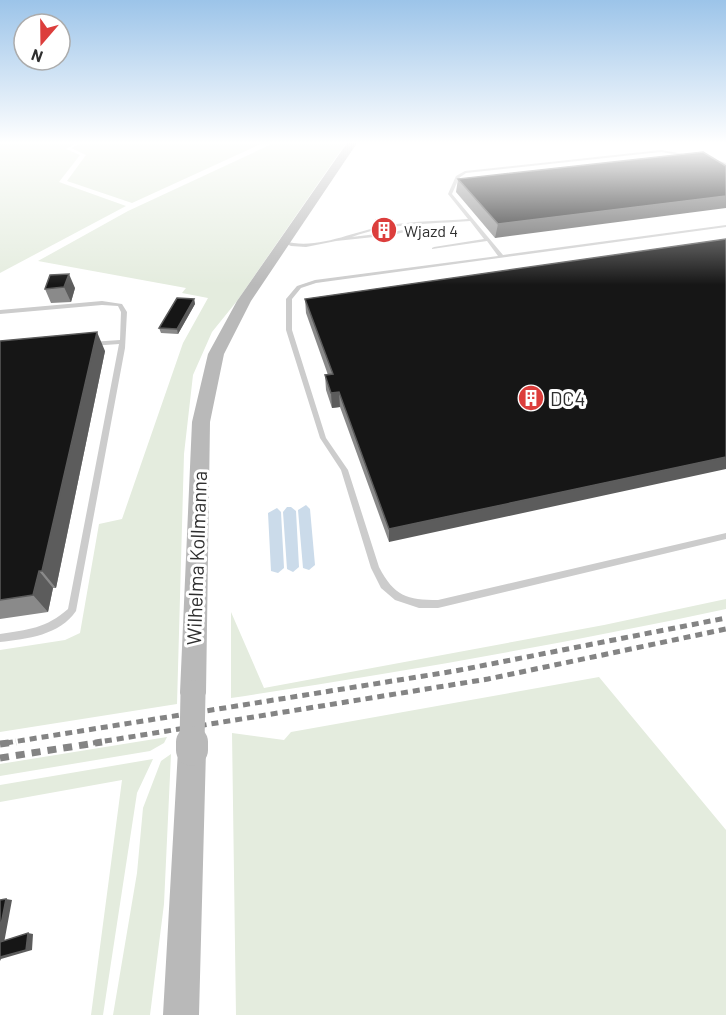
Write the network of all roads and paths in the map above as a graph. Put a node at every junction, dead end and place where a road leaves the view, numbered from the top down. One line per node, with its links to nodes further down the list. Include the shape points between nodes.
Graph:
1 (319, 190): 8 (street, Wilhelma Kollmanna)
2 (452, 190): 3 (lane, via 450,194)
3 (471, 220): 4 (lane); 7 (lane)
4 (432, 224): 6 (lane, via 388,236); 6 (lane, via 381,227)
5 (726, 226): 10 (lane)
6 (342, 239): 8 (lane, via 296,246)
7 (487, 240): 9 (lane); 10 (lane)
8 (284, 242): 16 (street, Wilhelma Kollmanna, bridge, via 224,335 216,354 200,440)
9 (434, 248)
10 (502, 257): 14 (lane, via 315,282 299,286 288,299 289,330 323,438 344,470 384,585 398,597 419,604 438,604)
11 (0, 312): 12 (lane, via 114,303 124,312)
12 (122, 342): 13 (lane); 15 (lane, via 72,611 44,632)
13 (86, 345)
14 (726, 536)
15 (0, 638)
16 (182, 1015)

